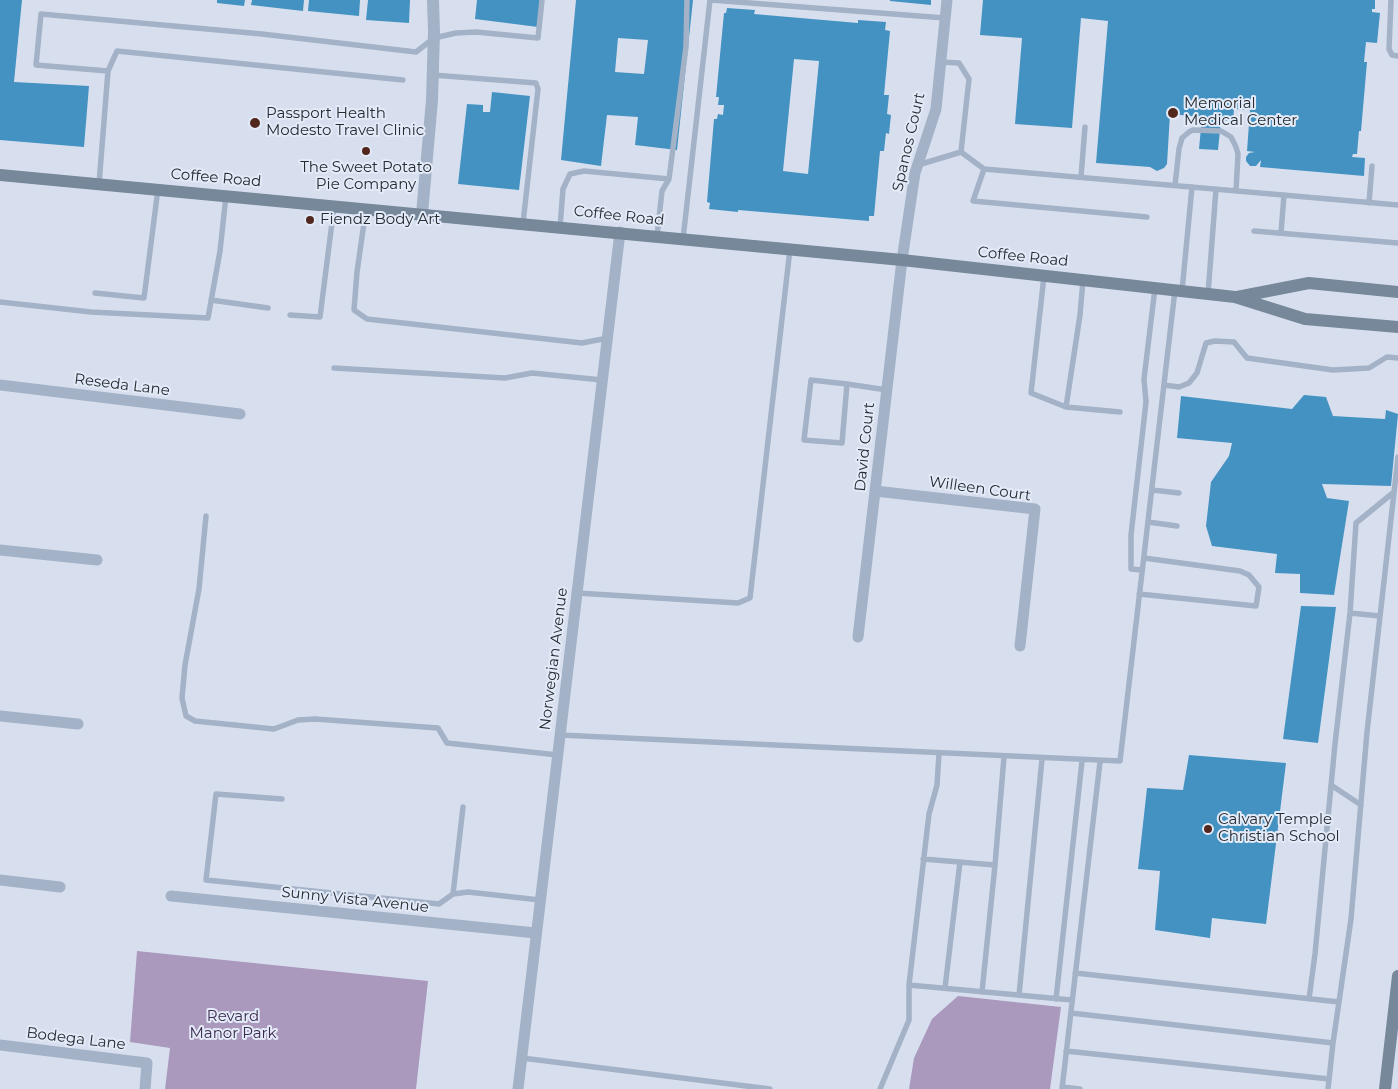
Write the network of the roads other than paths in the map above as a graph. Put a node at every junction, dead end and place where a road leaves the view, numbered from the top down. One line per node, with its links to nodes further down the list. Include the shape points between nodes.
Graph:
1 (433, 0): 8 (street)
2 (542, 0): 8 (lane, via 538,38 476,32)
3 (688, 0): 21 (lane, via 686,47)
4 (710, 0): 7 (lane); 42 (lane)
5 (947, 0): 7 (street, Spanos Court)
6 (1392, 0): 9 (lane, via 1389,49 1392,55)
7 (945, 18): 10 (street, Spanos Court)
8 (434, 38): 11 (lane, via 416,52 41,14 36,65); 12 (street)
9 (1398, 56)
10 (940, 62): 15 (lane, via 959,63 968,79); 16 (street, Spanos Court, via 936,109)
11 (108, 72): 13 (lane, via 117,51); 22 (lane)
12 (433, 74): 34 (street); 36 (lane, via 536,83 538,89)
13 (403, 80)
14 (1086, 127): 20 (lane)
15 (961, 152): 16 (lane); 18 (lane)
16 (918, 165): 45 (street, Spanos Court)
17 (1372, 166): 30 (lane)
18 (984, 169): 20 (lane); 35 (lane, via 973,201)
19 (0, 175): 22 (main road, Coffee Road)
20 (1081, 177): 23 (lane)
21 (669, 179): 37 (lane, via 584,171 570,174 563,189); 41 (lane, via 662,192)
22 (99, 184): 25 (main road, Coffee Road)
23 (1175, 185): 24 (lane); 27 (lane, via 1182,138 1193,130 1220,131 1231,137 1238,154)
24 (1192, 187): 26 (lane); 49 (lane)
25 (158, 189): 29 (main road, Coffee Road); 51 (lane, via 144,298)
26 (1216, 189): 27 (lane); 52 (lane)
27 (1236, 191): 28 (lane)
28 (1284, 195): 30 (lane); 40 (lane)
29 (226, 196): 32 (main road, Coffee Road); 54 (lane)
30 (1369, 202): 31 (lane)
31 (1398, 205)
32 (334, 206): 33 (main road, Coffee Road); 57 (lane, via 320,317)
33 (366, 209): 34 (main road, Coffee Road); 59 (lane, via 354,310 366,319 582,343)
34 (422, 214): 36 (main road, Coffee Road)
35 (1147, 217)
36 (523, 223): 37 (main road, Coffee Road)
37 (560, 227): 39 (main road, Coffee Road)
38 (1254, 231): 40 (lane)
39 (620, 232): 41 (main road, Coffee Road); 59 (street, Norwegian Avenue)
40 (1281, 233): 43 (lane)
41 (657, 236): 42 (main road, Coffee Road)
42 (683, 239): 44 (main road, Coffee Road)
43 (1398, 243)
44 (790, 249): 45 (main road, Coffee Road); 82 (lane, via 750,598 738,603)
45 (902, 260): 46 (main road, Coffee Road); 66 (street, David Court)
46 (1044, 276): 47 (main road, Coffee Road); 67 (lane, via 1032,393)
47 (1083, 280): 48 (main road, Coffee Road); 67 (lane)
48 (1155, 288): 49 (main road, Coffee Road); 81 (lane, via 1144,379 1146,402 1132,535 1131,569)
49 (1179, 291): 52 (main road, Coffee Road); 65 (lane)
50 (1398, 292): 53 (main road, Coffee Road, via 1309,283)
51 (96, 293)
52 (1208, 294): 53 (main road, Coffee Road)
53 (1235, 297): 58 (main road, Coffee Road, via 1305,319)
54 (211, 300): 55 (lane, via 208,318 91,312); 56 (lane)
55 (0, 302)
56 (268, 308)
57 (290, 315)
58 (1395, 328)
59 (608, 338): 62 (street, Norwegian Avenue)
60 (1398, 358): 65 (lane, via 1387,357 1369,368 1333,370 1247,358 1234,342 1215,340 1206,343 1197,373 1189,383 1179,387)
61 (334, 368): 62 (lane, via 505,378 532,373)
62 (602, 380): 82 (street, Norwegian Avenue)
63 (847, 384): 63 (lane, via 842,443 804,440 811,380); 66 (lane)
64 (0, 385): 69 (street, Reseda Lane)
65 (1164, 385): 71 (lane)
66 (887, 390): 72 (street, David Court)
67 (1066, 407): 68 (lane)
68 (1120, 412)
69 (240, 414)
70 (1398, 457): 73 (lane)
71 (1152, 490): 74 (lane); 76 (lane)
72 (876, 491): 86 (street, David Court); 87 (street, Willeen Court, via 1035,509)
73 (1394, 492): 84 (lane, via 1356,523); 85 (lane)
74 (1179, 493)
75 (206, 516): 91 (lane, via 199,589 185,665 182,698 186,716 195,721 274,729 298,720 315,719 438,728 448,743)
76 (1148, 522): 77 (lane); 79 (lane)
77 (1177, 526)
78 (0, 550): 80 (street)
79 (1144, 558): 81 (lane); 83 (lane, via 1240,571 1250,575 1259,587 1256,606)
80 (97, 560)
81 (1142, 570): 83 (lane)
82 (577, 593): 90 (street, Norwegian Avenue)
83 (1140, 594): 96 (lane, via 1120,762)
84 (1350, 613): 85 (lane); 97 (lane)
85 (1380, 616): 99 (lane)
86 (858, 637)
87 (1020, 646)
88 (0, 716): 89 (street)
89 (78, 724)
90 (560, 735): 91 (street, Norwegian Avenue); 92 (lane)
91 (558, 754): 108 (street, Norwegian Avenue)
92 (939, 754): 93 (lane); 101 (lane, via 937,785)
93 (1004, 757): 94 (lane); 103 (lane)
94 (1042, 759): 95 (lane); 115 (lane)
95 (1082, 761): 96 (lane); 116 (lane)
96 (1100, 762): 110 (lane)
97 (1331, 785): 99 (lane); 117 (lane)
98 (282, 799): 106 (lane, via 216,794 206,880 439,904)
99 (1361, 805): 119 (lane, via 1351,919)
100 (463, 807): 106 (lane)
101 (923, 859): 102 (lane); 112 (lane)
102 (960, 862): 103 (lane); 113 (lane)
103 (995, 865): 114 (lane)
104 (0, 880): 105 (street)
105 (60, 886)
106 (452, 894): 108 (lane, via 468,892)
107 (171, 896): 109 (street, Sunny Vista Avenue)
108 (540, 900): 109 (street, Norwegian Avenue)
109 (536, 933): 124 (street, Norwegian Avenue)
110 (1075, 973): 117 (lane); 118 (lane)
111 (1398, 976): 133 (main road)
112 (909, 985): 113 (lane); 130 (lane, via 909,1020)
113 (945, 988): 114 (lane)
114 (982, 992): 115 (lane)
115 (1019, 995): 116 (lane)
116 (1056, 999): 118 (lane)
117 (1309, 999): 119 (lane)
118 (1072, 1000): 120 (lane)
119 (1339, 1002): 121 (lane)
120 (1071, 1013): 121 (lane); 123 (lane)
121 (1333, 1043): 125 (lane)
122 (0, 1045): 127 (street, Bodega Lane, via 147,1063)
123 (1066, 1051): 125 (lane); 126 (lane)
124 (522, 1058): 128 (street, Norwegian Avenue); 129 (lane)
125 (1329, 1079): 132 (lane)
126 (1062, 1088): 131 (lane)
127 (145, 1089)
128 (518, 1089)
129 (770, 1089)
130 (880, 1089)
131 (1080, 1089)
132 (1328, 1089)
133 (1385, 1089)

